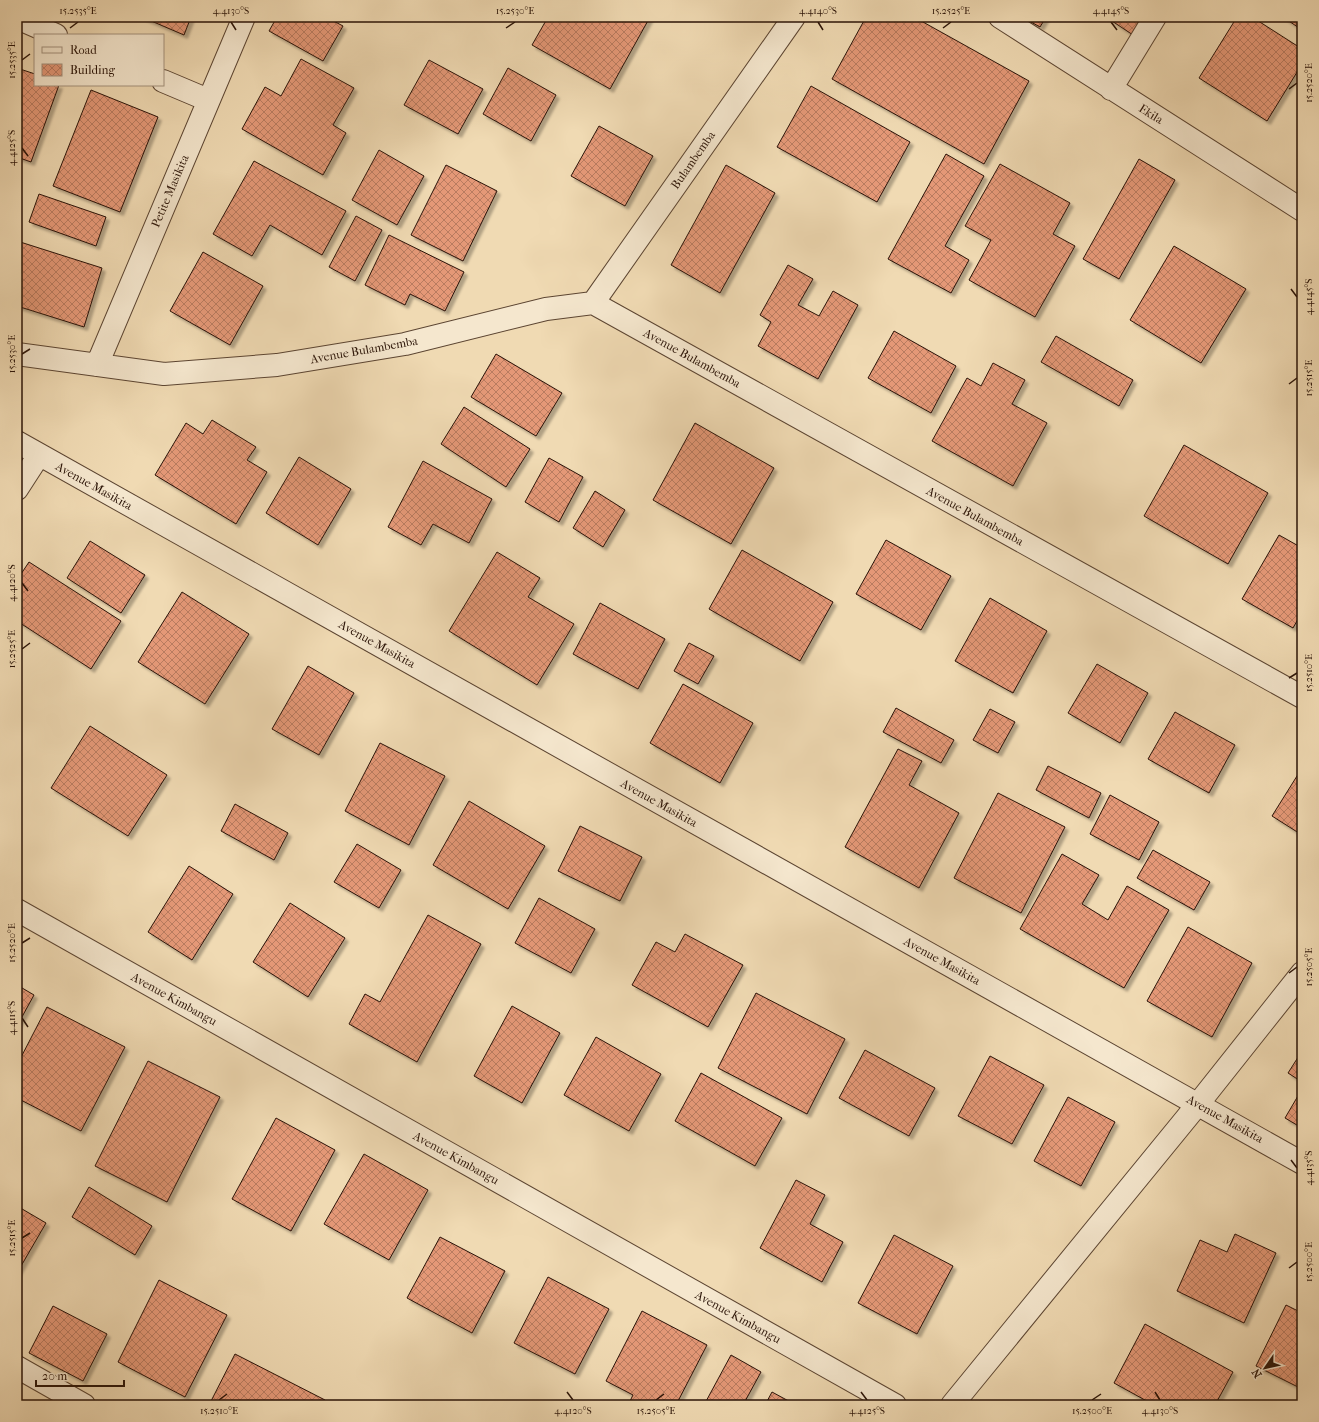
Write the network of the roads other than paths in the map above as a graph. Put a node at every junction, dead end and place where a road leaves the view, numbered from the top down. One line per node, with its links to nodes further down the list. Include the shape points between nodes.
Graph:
1 (244, 17): 9 (street, Petite Masikita)
2 (794, 17): 11 (street, Bulambemba)
3 (1000, 17): 8 (street, Ekila)
4 (1155, 17): 8 (street)
5 (17, 18): 6 (street)
6 (54, 34)
7 (164, 81): 9 (street)
8 (1111, 89): 10 (street, Ekila)
9 (208, 100): 13 (street, Petite Masikita)
10 (1302, 210)
11 (593, 303): 13 (street, Avenue Bulambemba, via 546,309 405,344 277,365 164,374); 17 (street, Avenue Bulambemba)
12 (17, 354): 13 (street, Avenue Bulambemba)
13 (97, 365)
14 (17, 442): 15 (street, Avenue Masikita)
15 (39, 455): 16 (street); 20 (street, Avenue Masikita)
16 (17, 489)
17 (1302, 698)
18 (17, 910): 24 (street, Avenue Kimbangu)
19 (1302, 973): 20 (street)
20 (1198, 1104): 21 (street, Avenue Masikita); 25 (street)
21 (1302, 1163)
22 (17, 1367): 23 (street)
23 (84, 1405)
24 (895, 1405)
25 (952, 1405)

